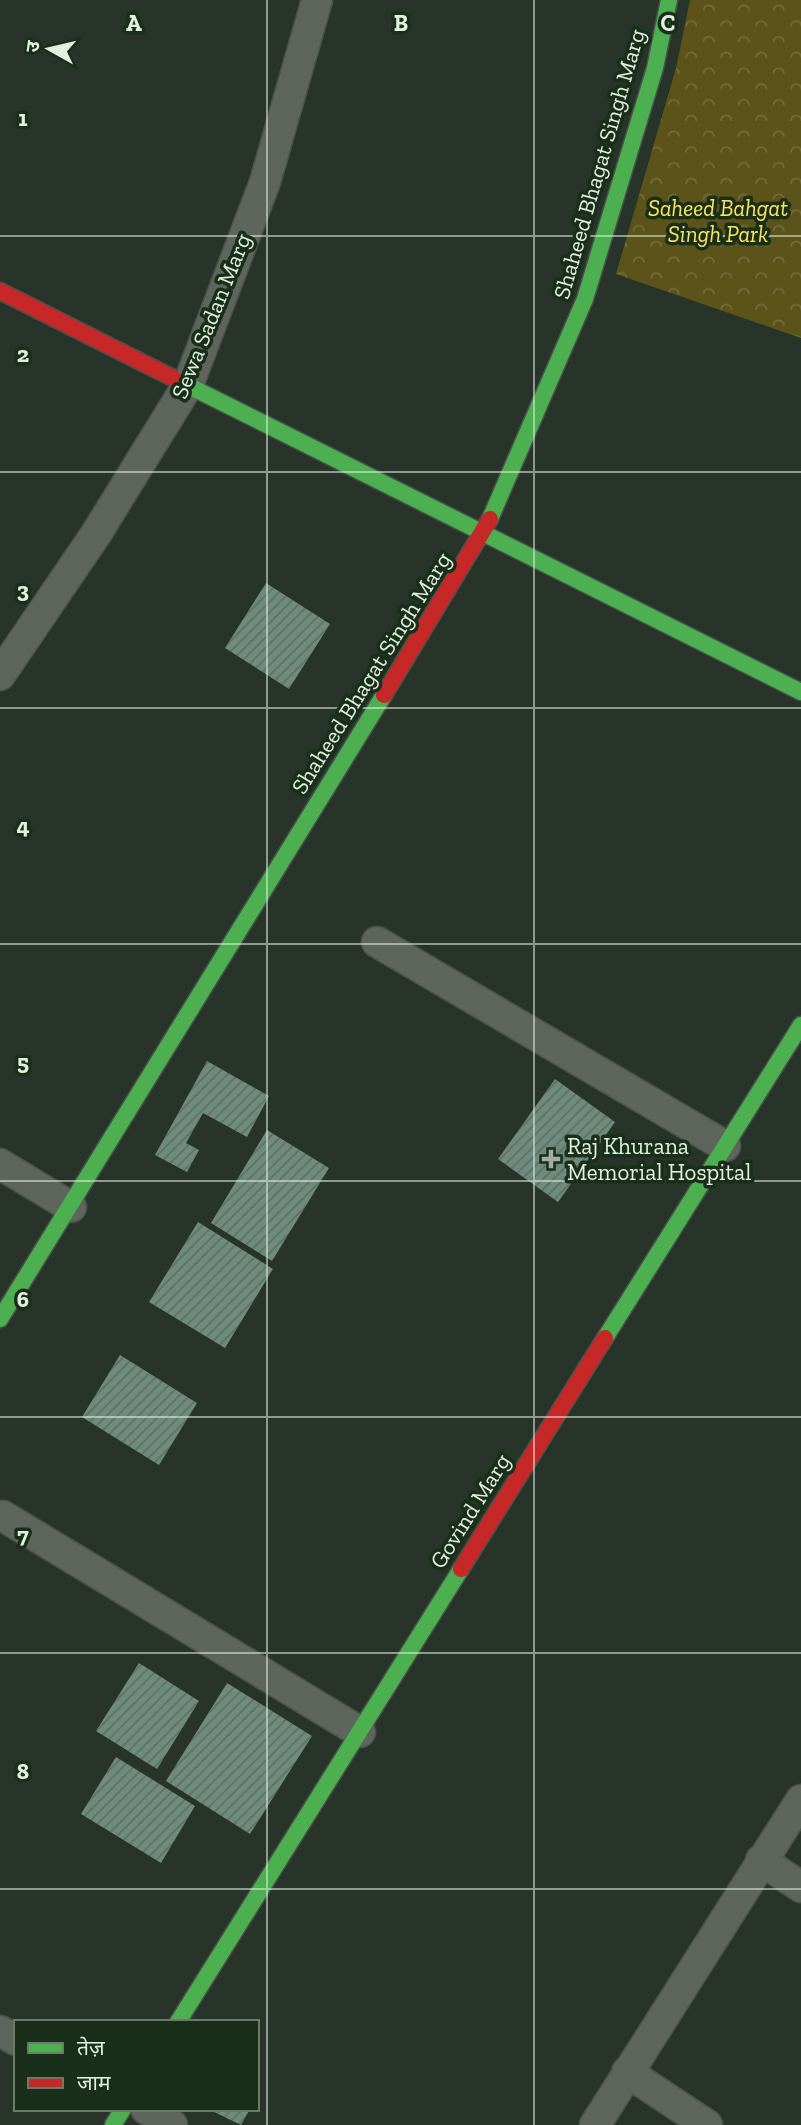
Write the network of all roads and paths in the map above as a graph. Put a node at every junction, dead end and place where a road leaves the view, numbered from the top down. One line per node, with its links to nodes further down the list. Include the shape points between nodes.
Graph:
1 (317, 0): 4 (street, Sewa Sadan Marg, via 265,182)
2 (669, 0): 5 (street, Shaheed Bhagat Singh Marg, via 655,68 585,299)
3 (0, 291): 4 (street)
4 (188, 385): 5 (street); 6 (street, Sewa Sadan Marg, via 96,534)
5 (484, 533): 7 (street); 12 (street, Shaheed Bhagat Singh Marg)
6 (0, 675)
7 (801, 692)
8 (377, 942): 10 (street)
9 (801, 1025): 10 (street, Govind Marg)
10 (725, 1146): 15 (street, Govind Marg)
11 (0, 1164): 12 (street)
12 (71, 1207): 13 (street, Shaheed Bhagat Singh Marg)
13 (0, 1319)
14 (3, 1516): 15 (street)
15 (360, 1732): 19 (street, Govind Marg)
16 (801, 1800): 17 (street)
17 (761, 1860): 18 (street); 20 (street)
18 (801, 1887)
19 (179, 2020)
20 (627, 2072): 23 (street); 24 (street)
21 (149, 2111): 22 (street)
22 (172, 2125)
23 (595, 2125)
24 (707, 2125)

